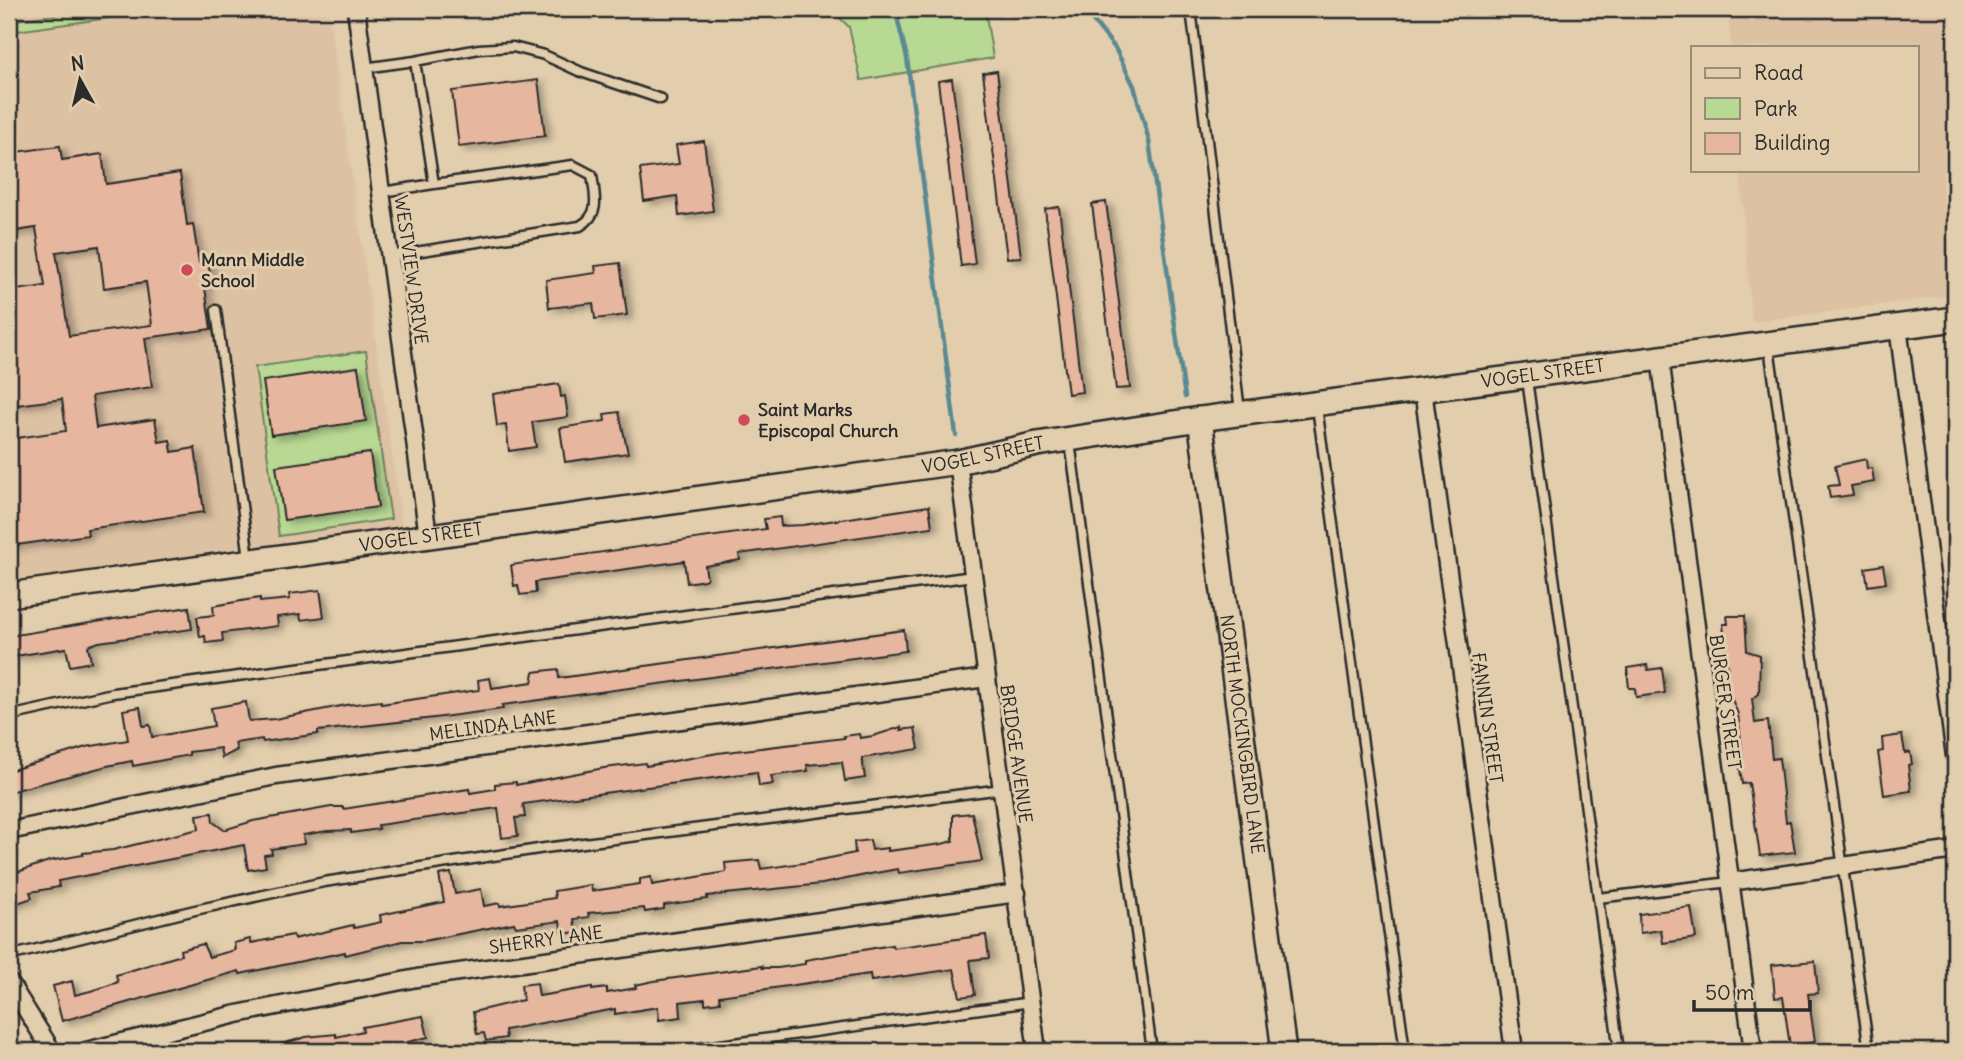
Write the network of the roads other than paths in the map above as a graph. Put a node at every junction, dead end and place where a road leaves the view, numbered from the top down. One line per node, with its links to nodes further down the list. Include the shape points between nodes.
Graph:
1 (356, 9): 4 (street, WESTVIEW DRIVE)
2 (1192, 9): 17 (lane)
3 (415, 61): 4 (lane); 5 (lane, via 513,47); 6 (lane)
4 (364, 68): 7 (street, WESTVIEW DRIVE)
5 (661, 99)
6 (434, 184): 7 (lane); 8 (lane, via 573,165 592,175 597,205 591,220 580,226)
7 (382, 192): 8 (street, WESTVIEW DRIVE)
8 (390, 256): 21 (street, WESTVIEW DRIVE)
9 (216, 310): 22 (lane)
10 (1955, 319): 11 (street, VOGEL STREET)
11 (1898, 327): 12 (street, VOGEL STREET); 27 (street)
12 (1768, 344): 13 (street, VOGEL STREET); 31 (lane)
13 (1660, 358): 14 (street, VOGEL STREET); 32 (street, BURGER STREET)
14 (1527, 376): 15 (street, VOGEL STREET); 34 (lane)
15 (1423, 390): 16 (street, VOGEL STREET); 45 (street, FANNIN STREET)
16 (1317, 404): 17 (street, VOGEL STREET); 44 (lane)
17 (1240, 414): 18 (street, VOGEL STREET)
18 (1200, 419): 19 (street, VOGEL STREET); 43 (street, NORTH MOCKINGBIRD LANE)
19 (1070, 439): 20 (street, VOGEL STREET); 42 (lane)
20 (958, 462): 21 (street, VOGEL STREET); 23 (street, BRIDGE AVENUE)
21 (428, 536): 22 (street, VOGEL STREET)
22 (249, 561): 24 (street, VOGEL STREET)
23 (973, 576): 25 (street, BRIDGE AVENUE); 26 (lane, via 127,691)
24 (9, 594)
25 (986, 678): 28 (street, BRIDGE AVENUE); 29 (street, MELINDA LANE, via 276,776)
26 (9, 716)
27 (1955, 757)
28 (1002, 789): 33 (street, BRIDGE AVENUE); 35 (lane, via 558,846 324,882)
29 (9, 831)
30 (1955, 850): 31 (street)
31 (1843, 866): 32 (street); 48 (lane)
32 (1730, 882): 34 (lane); 47 (street, BURGER STREET)
33 (1017, 894): 37 (street, BRIDGE AVENUE); 39 (street, SHERRY LANE, via 417,978 237,1014)
34 (1598, 898): 46 (lane)
35 (9, 956)
36 (9, 982): 38 (street)
37 (1031, 1002): 40 (lane); 41 (street, BRIDGE AVENUE)
38 (52, 1051)
39 (86, 1051)
40 (676, 1051)
41 (1037, 1051)
42 (1152, 1051)
43 (1284, 1051)
44 (1405, 1051)
45 (1514, 1051)
46 (1619, 1051)
47 (1753, 1051)
48 (1869, 1051)

